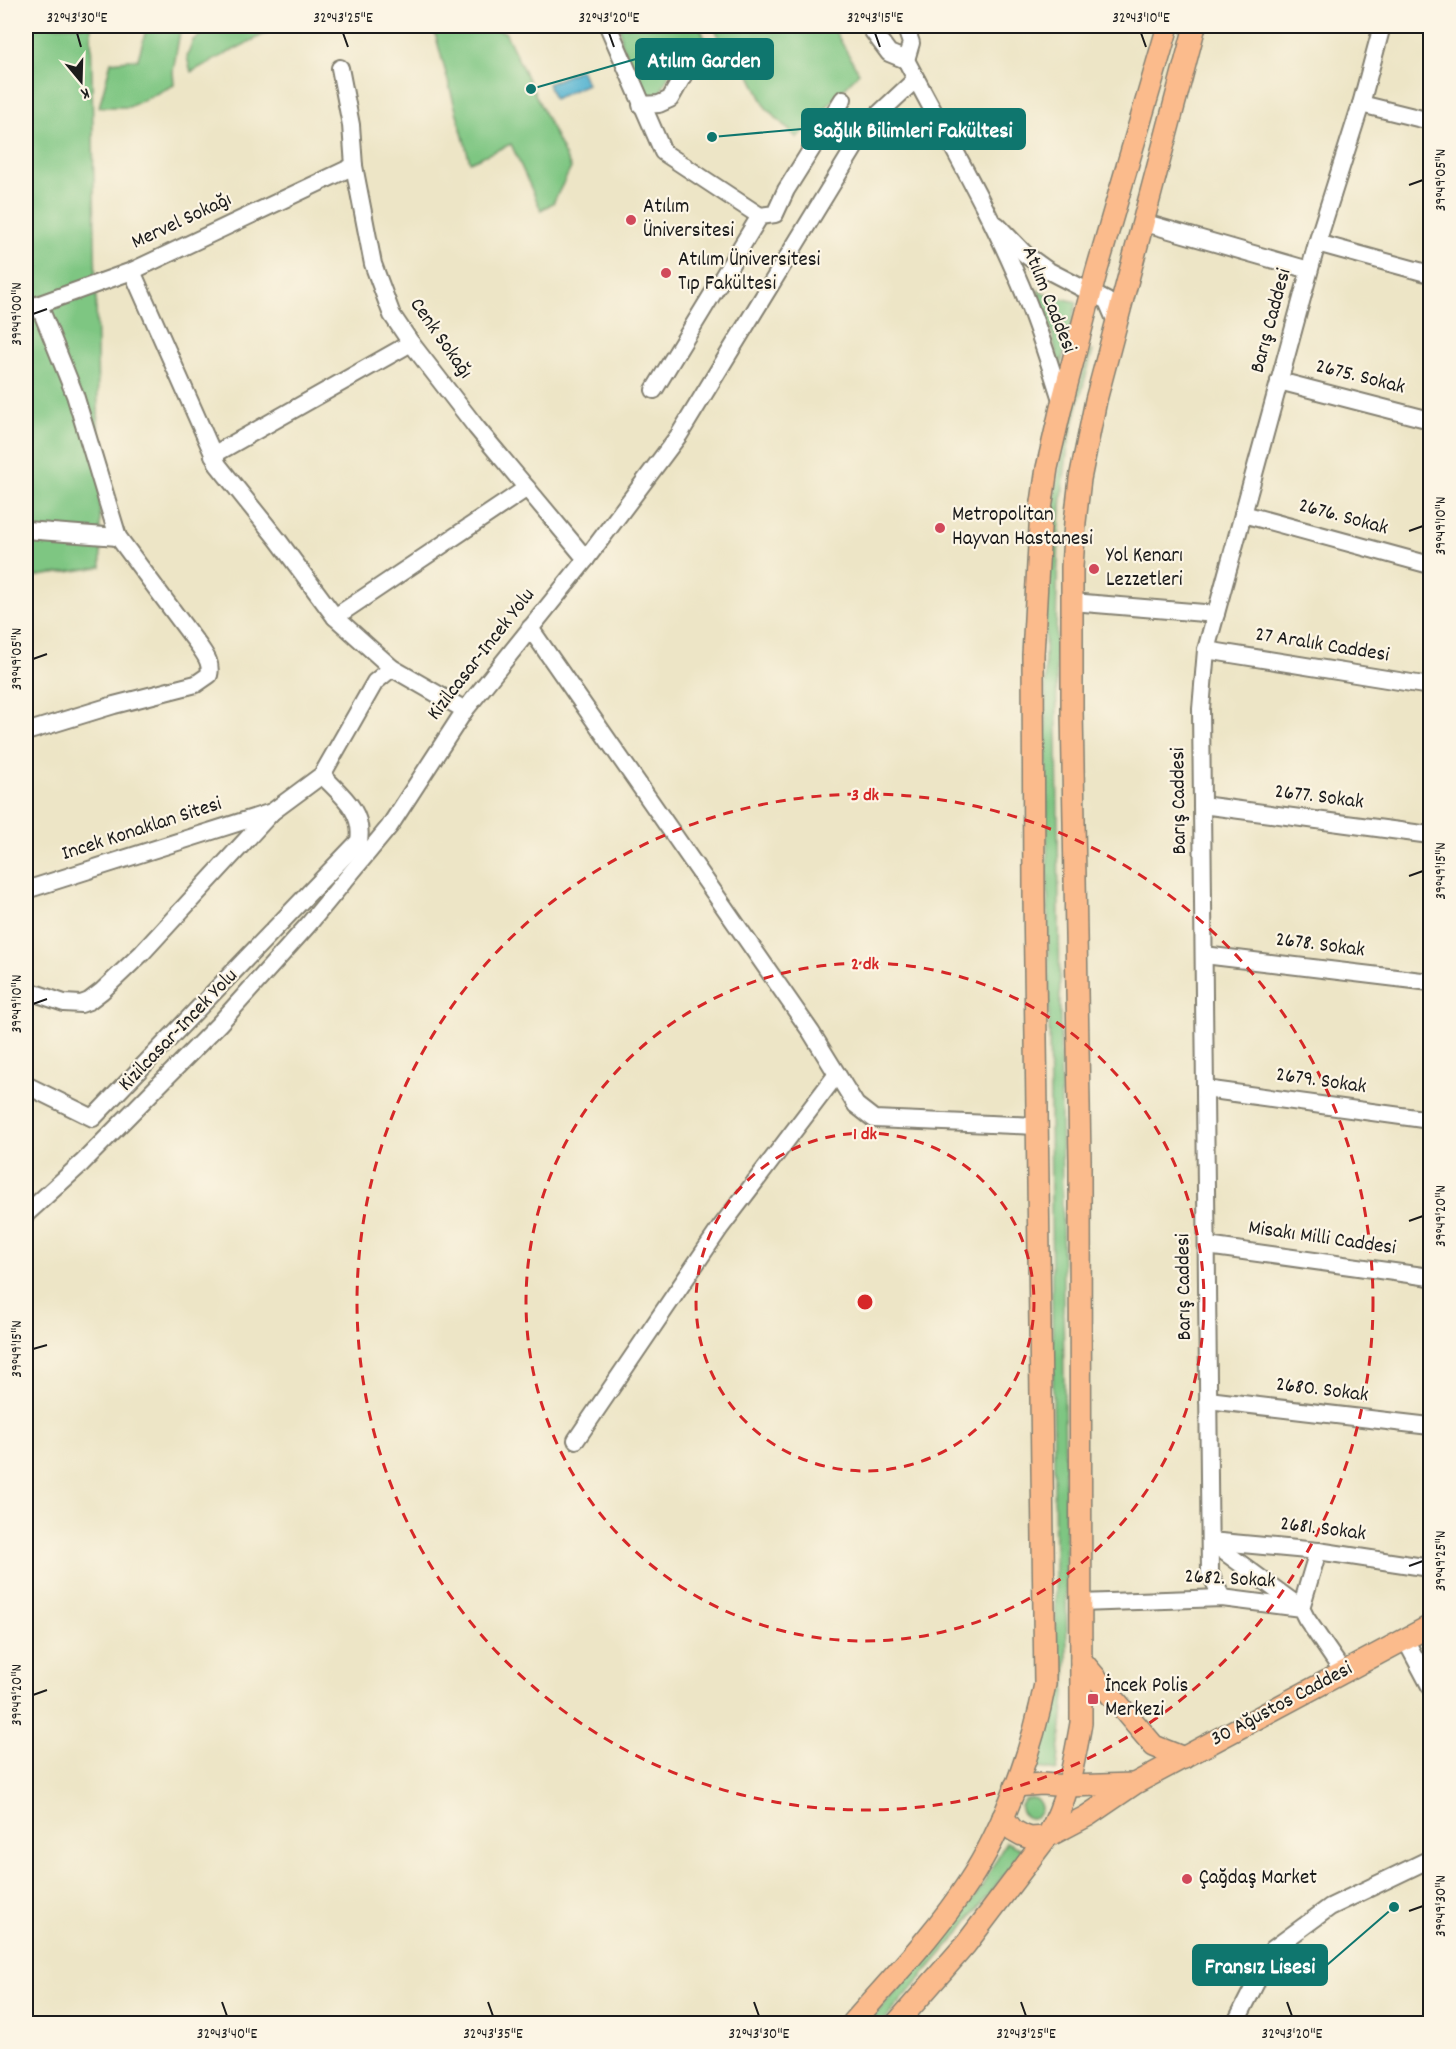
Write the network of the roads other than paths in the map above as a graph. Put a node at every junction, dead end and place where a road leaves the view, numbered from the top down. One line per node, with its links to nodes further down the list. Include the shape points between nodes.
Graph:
1 (608, 26): 13 (street)
2 (869, 26): 8 (street, via 889,53)
3 (1168, 26): 23 (main road)
4 (1195, 26): 18 (main road)
5 (1382, 26): 12 (street, Barış Caddesi)
6 (910, 28): 8 (street)
7 (698, 51): 13 (street, via 670,99)
8 (906, 60): 10 (street, Atılım Caddesi)
9 (340, 68): 15 (street, Cenk Sokağı)
10 (916, 79): 17 (street, Atılım Caddesi); 36 (street, Kizilcasar-Incek Yolu, via 870,122 679,435)
11 (843, 99): 16 (street, via 775,214)
12 (1361, 104): 14 (street); 19 (street, Barış Caddesi)
13 (641, 105): 16 (street, via 663,152)
14 (1431, 121)
15 (354, 166): 21 (street, Mervel Sokağı); 26 (street, Cenk Sokağı, via 373,264 393,315)
16 (760, 216): 28 (street)
17 (988, 216): 23 (street, Atılım Caddesi, via 1026,255); 29 (street, Atılım Caddesi, via 1026,297)
18 (1142, 222): 20 (street); 25 (main road)
19 (1317, 243): 20 (street, Barış Caddesi); 22 (street)
20 (1309, 270): 27 (street, Barış Caddesi)
21 (132, 271): 24 (street, Mervel Sokağı); 31 (street)
22 (1431, 274)
23 (1091, 292): 25 (street, Atılım Caddesi, via 1107,301); 29 (main road)
24 (32, 307): 35 (street, via 75,395)
25 (1116, 322): 38 (main road, via 1080,480)
26 (411, 343): 31 (street); 32 (street, Cenk Sokağı)
27 (1279, 381): 30 (street, 2675. Sokak); 33 (street, Barış Caddesi)
28 (654, 390)
29 (1062, 403): 59 (main road, via 1041,509 1033,655)
30 (1431, 420)
31 (213, 455): 40 (street)
32 (527, 488): 36 (street, Cenk Sokağı); 40 (street)
33 (1243, 514): 37 (street, 2676. Sokak); 39 (street, Barış Caddesi)
34 (26, 530): 35 (street)
35 (118, 537): 46 (street, via 199,646 209,664 209,675 196,684)
36 (586, 559): 41 (street, Kizilcasar-Incek Yolu)
37 (1431, 565)
38 (1072, 602): 39 (street); 70 (main road, via 1080,1159)
39 (1216, 614): 42 (street, Barış Caddesi)
40 (335, 617): 43 (street)
41 (530, 628): 45 (street, Kizilcasar-Incek Yolu); 55 (street)
42 (1206, 650): 44 (street, 27 Aralık Caddesi); 48 (street, Barış Caddesi, via 1201,708)
43 (392, 668): 45 (street); 47 (street, via 375,682)
44 (1431, 686)
45 (465, 710): 60 (street, Kizilcasar-Incek Yolu, via 389,826 308,925 219,1024)
46 (26, 732)
47 (322, 775): 49 (street); 56 (street, via 356,813 361,828 359,841 93,1118)
48 (1202, 805): 50 (street, 2677. Sokak); 52 (street, Barış Caddesi)
49 (272, 812): 51 (street, Incek Konaklan Sitesi); 54 (street, via 142,954 89,1001 64,1003)
50 (1431, 835)
51 (26, 890)
52 (1204, 955): 53 (street, 2678. Sokak); 57 (street, Barış Caddesi)
53 (1431, 981)
54 (26, 990)
55 (837, 1074): 59 (street, via 856,1105 874,1119); 65 (street, via 720,1228)
56 (26, 1085)
57 (1205, 1089): 58 (street, 2679. Sokak); 61 (street, Barış Caddesi)
58 (1431, 1120)
59 (1037, 1126): 79 (main road, via 1046,1666 1040,1710)
60 (26, 1214)
61 (1207, 1246): 62 (street, Misakı Milli Caddesi); 63 (street, Barış Caddesi)
62 (1431, 1276)
63 (1208, 1400): 64 (street, 2680. Sokak); 66 (street, Barış Caddesi)
64 (1431, 1426)
65 (576, 1440)
66 (1210, 1541): 67 (street, 2681. Sokak); 69 (street, Barış Caddesi, via 1210,1573); 71 (street)
67 (1318, 1551): 68 (street, 2681. Sokak); 71 (street)
68 (1431, 1568)
69 (1222, 1598): 70 (street, 2682. Sokak); 71 (street, 2682. Sokak)
70 (1080, 1604): 74 (main road)
71 (1300, 1608): 75 (street, 2682. Sokak)
72 (1431, 1626): 73 (main road, 30 Ağustos Caddesi)
73 (1405, 1639): 75 (main road, 30 Ağustos Caddesi); 76 (street)
74 (1081, 1660): 77 (main road, via 1154,1746); 80 (main road, via 1081,1723)
75 (1343, 1672): 77 (main road, 30 Ağustos Caddesi)
76 (1431, 1686)
77 (1184, 1758): 78 (main road, 30 Ağustos Caddesi)
78 (1134, 1784): 80 (main road, 30 Ağustos Caddesi); 82 (main road, 30 Ağustos Caddesi)
79 (1015, 1786): 80 (main road, 30 Ağustos Caddesi); 81 (main road)
80 (1068, 1786): 82 (main road)
81 (1003, 1817): 82 (main road, via 1022,1835); 84 (main road, via 989,1850 951,1908)
82 (1047, 1838): 85 (main road, via 966,1944)
83 (1431, 1858): 86 (street, via 1330,1907 1273,1949)
84 (852, 2024)
85 (896, 2024)
86 (1235, 2024)

